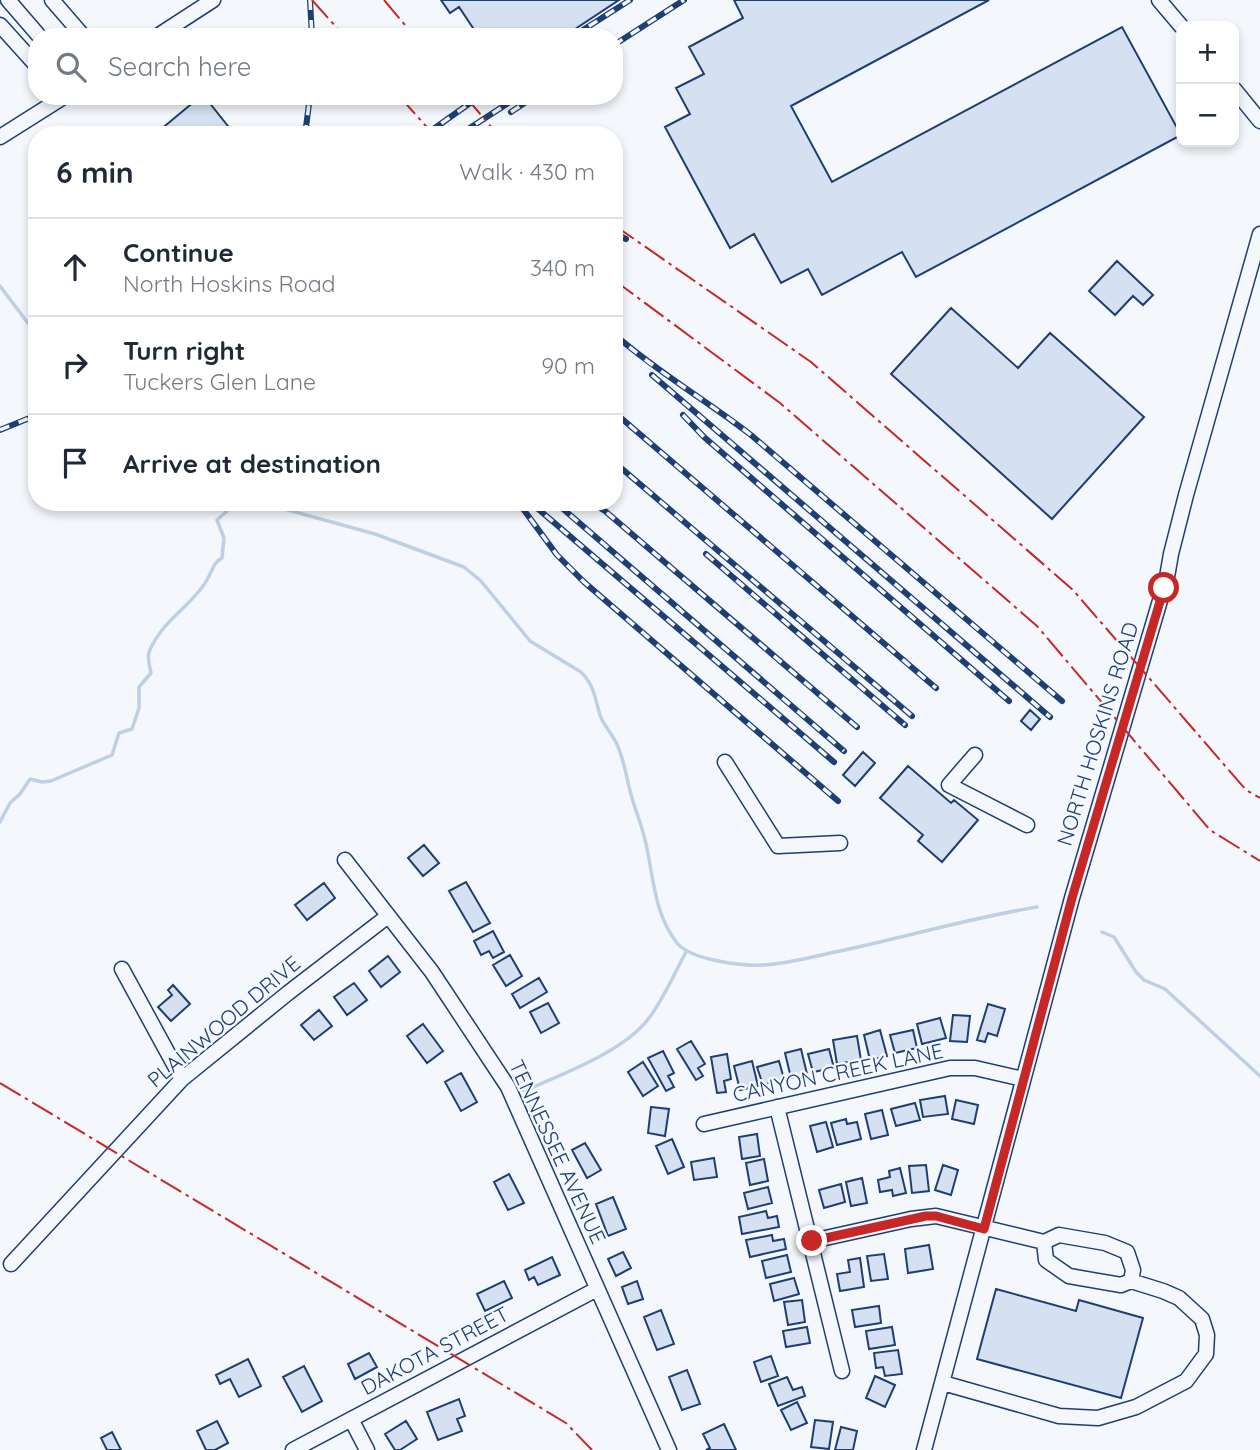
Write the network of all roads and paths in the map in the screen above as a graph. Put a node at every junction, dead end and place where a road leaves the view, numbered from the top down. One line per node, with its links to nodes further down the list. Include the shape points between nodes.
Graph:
1 (8, 0): 7 (street)
2 (52, 0): 8 (street)
3 (213, 0): 9 (street)
4 (1159, 0): 5 (street)
5 (1177, 21)
6 (0, 24): 10 (street)
7 (32, 28)
8 (77, 28)
9 (170, 28)
10 (28, 56)
11 (1239, 95): 13 (street)
12 (50, 105): 14 (street)
13 (1260, 121)
14 (0, 137)
15 (1260, 234): 24 (street, NORTH HOSKINS ROAD)
16 (975, 755): 18 (street, via 949,785)
17 (725, 762): 19 (street, via 778,846)
18 (1027, 825)
19 (840, 843)
20 (345, 860): 21 (street, TENNESSEE AVENUE)
21 (388, 916): 23 (street, PLAINWOOD DRIVE); 32 (street, TENNESSEE AVENUE, via 459,1010 508,1087)
22 (122, 969): 23 (street)
23 (182, 1079): 30 (street, PLAINWOOD DRIVE)
24 (1023, 1079): 25 (street, CANYON CREEK LANE, via 975,1068 950,1068); 27 (street, NORTH HOSKINS ROAD)
25 (778, 1107): 26 (street, CANYON CREEK LANE); 28 (street)
26 (704, 1124)
27 (984, 1229): 28 (street, via 926,1216); 29 (street); 34 (street, NORTH HOSKINS ROAD)
28 (812, 1241): 33 (street)
29 (1044, 1242): 31 (street, via 1046,1260 1069,1276 1121,1285); 31 (street, via 1059,1235 1127,1252)
30 (11, 1264)
31 (1131, 1281): 34 (street, via 1179,1298 1202,1319 1208,1335 1206,1354 1186,1381 1136,1407 1098,1418 1059,1416)
32 (597, 1289): 35 (street, DAKOTA STREET); 38 (street, TENNESSEE AVENUE)
33 (842, 1371)
34 (943, 1383): 39 (street, NORTH HOSKINS ROAD)
35 (351, 1419): 36 (street, DAKOTA STREET); 37 (street)
36 (293, 1450)
37 (367, 1450)
38 (669, 1450)
39 (924, 1450)

